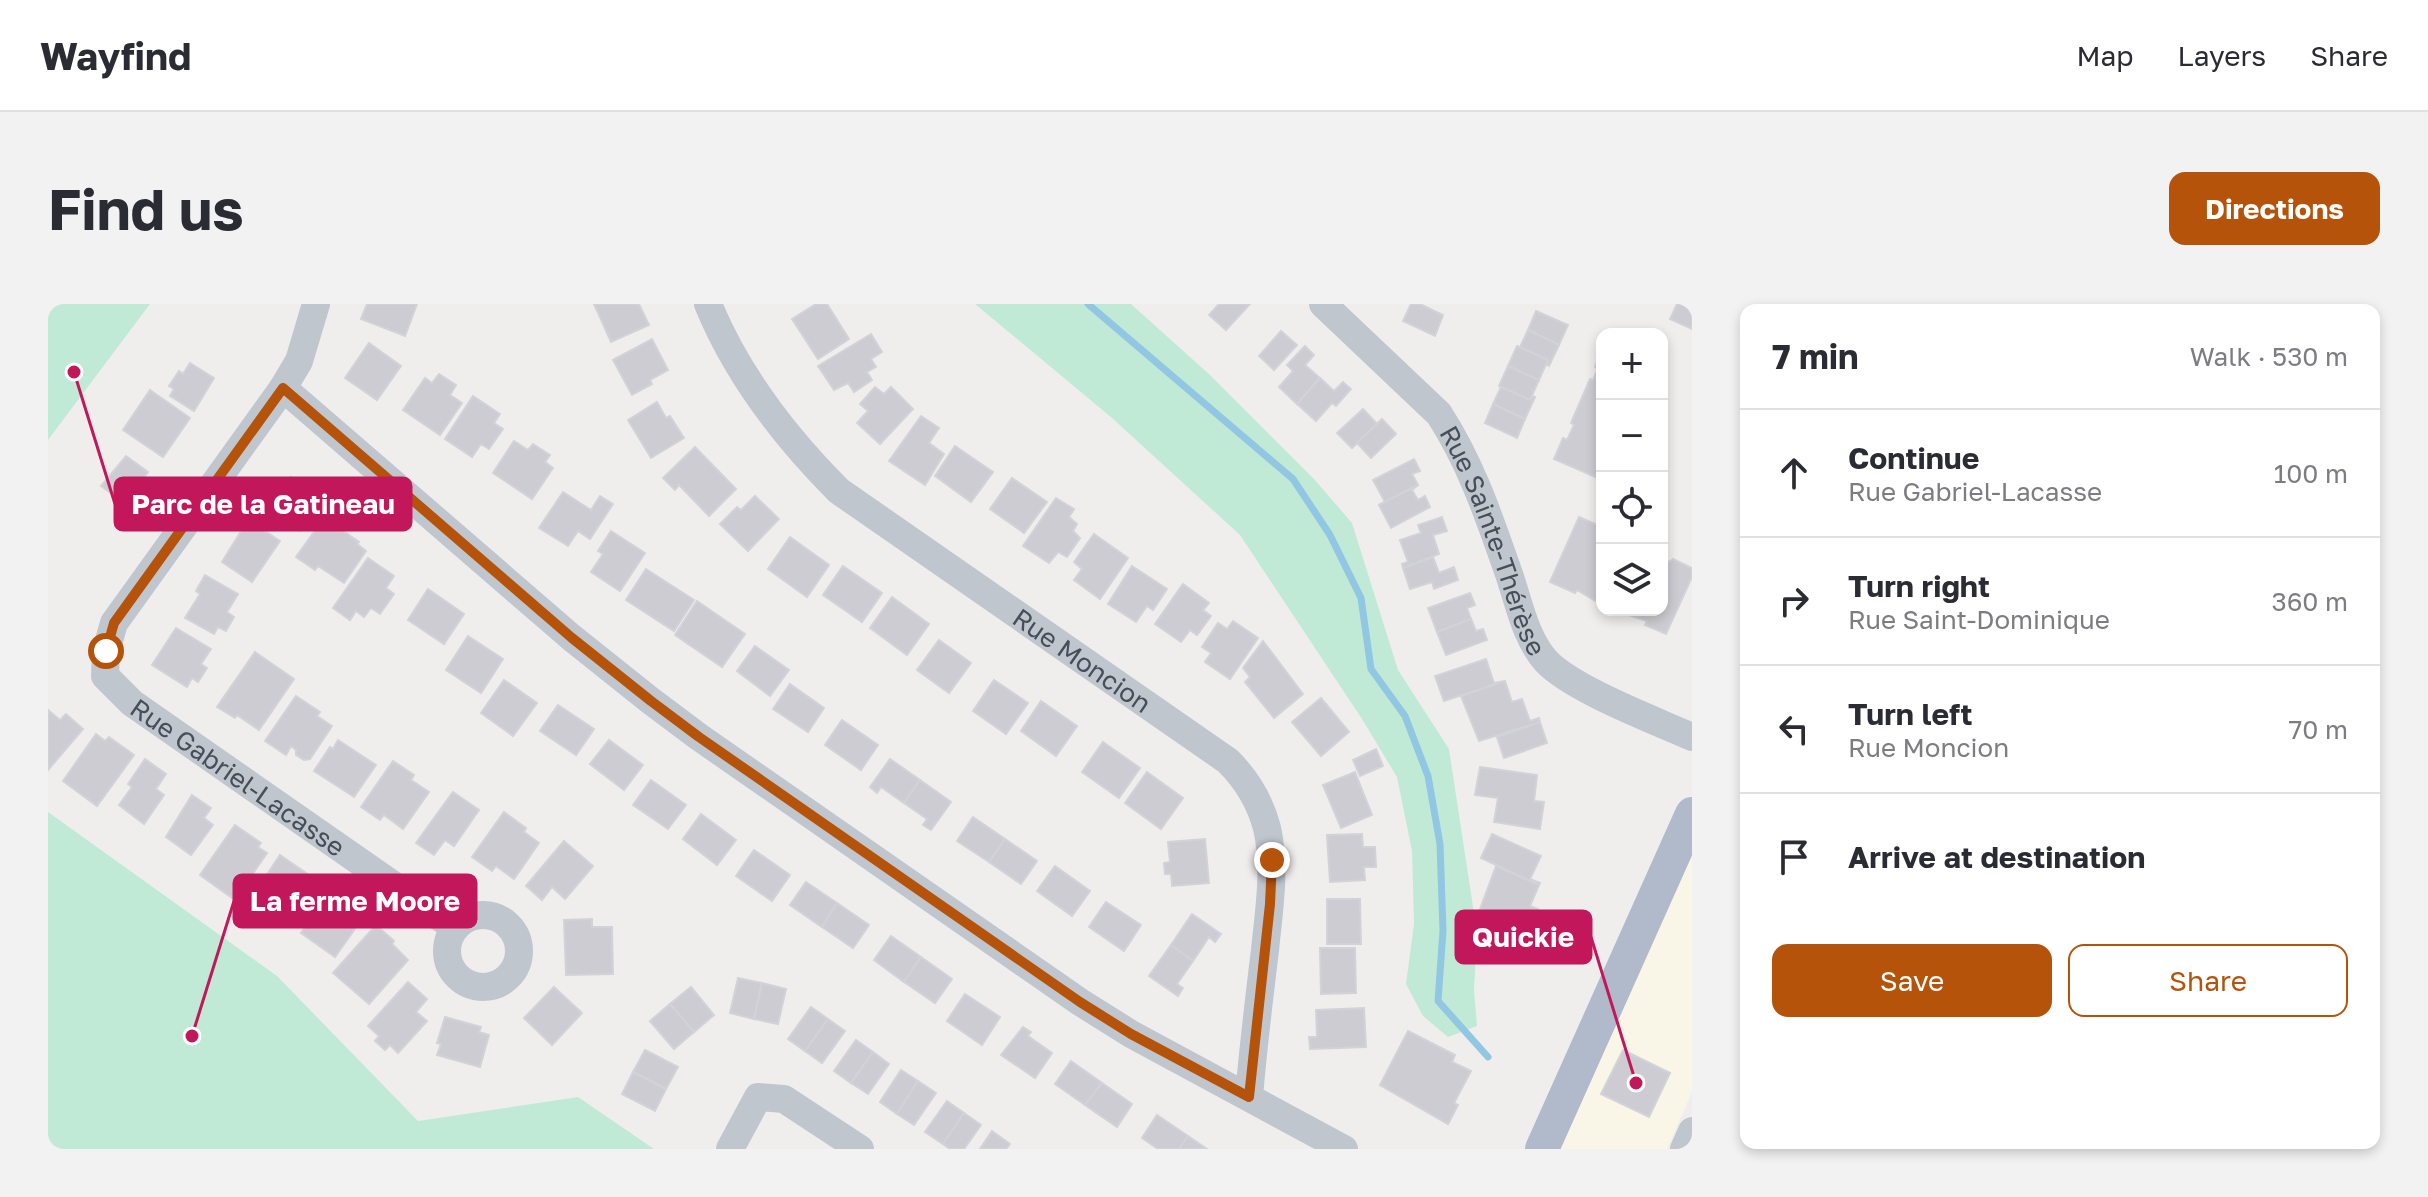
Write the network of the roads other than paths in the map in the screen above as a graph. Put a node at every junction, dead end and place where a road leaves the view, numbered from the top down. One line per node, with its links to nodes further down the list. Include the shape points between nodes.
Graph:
1 (316, 304): 4 (street, Rue Gabriel-Lacasse, via 299,361)
2 (708, 304): 8 (street, Rue Moncion, via 758,395 839,491 1246,778 1267,828 1272,860)
3 (1323, 304): 5 (street, Rue Sainte-Thérèse, via 1447,426 1479,490 1529,631 1546,660 1575,682)
4 (283, 388): 7 (street, Rue Gabriel-Lacasse, via 114,623 105,676 132,703); 8 (street, via 572,638 699,737 1080,1002)
5 (1692, 737)
6 (1692, 814): 13 (main road)
7 (455, 928)
8 (1249, 1097): 12 (street)
9 (1692, 1131): 14 (street)
10 (730, 1149): 11 (street, via 758,1097 784,1099)
11 (860, 1149)
12 (1344, 1149)
13 (1542, 1149)
14 (1684, 1149)

